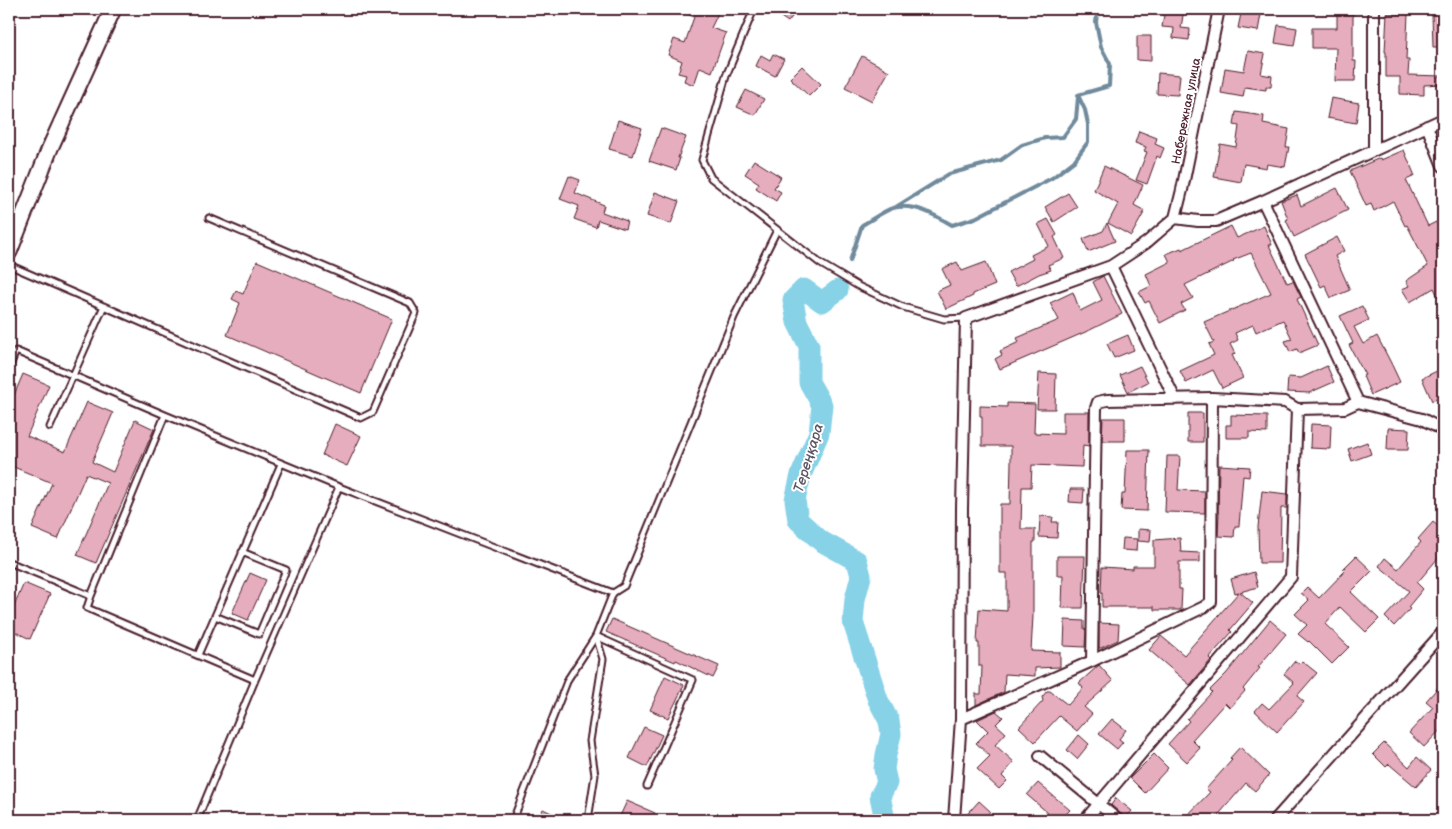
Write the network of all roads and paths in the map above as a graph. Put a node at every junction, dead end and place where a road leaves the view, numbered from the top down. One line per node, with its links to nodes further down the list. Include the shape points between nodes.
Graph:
1 (114, 9): 13 (street, via 50,148)
2 (754, 9): 12 (lane, via 726,76 702,160 711,178)
3 (1219, 9): 11 (street, Набережная улица)
4 (1374, 9): 7 (street)
5 (1443, 119): 6 (street)
6 (1427, 126): 7 (street); 8 (street)
7 (1374, 150): 9 (street)
8 (1443, 166)
9 (1264, 201): 11 (street, via 1216,221); 22 (street)
10 (209, 218): 16 (lane, via 410,303 416,313 373,412 360,418)
11 (1175, 218): 15 (street, via 1146,243)
12 (777, 230): 17 (lane, via 821,264 903,307 944,319); 31 (lane, via 734,317 624,586)
13 (9, 252)
14 (9, 265): 16 (lane)
15 (1111, 266): 17 (street); 21 (street)
16 (104, 306): 19 (lane)
17 (966, 318): 39 (street)
18 (9, 368): 19 (lane, via 16,350)
19 (73, 375): 24 (lane); 25 (lane)
20 (1212, 398): 21 (street); 23 (street, via 1285,402); 37 (street, via 1210,602)
21 (1175, 399): 37 (street, via 1107,400 1098,402 1096,408)
22 (1358, 402): 23 (street, via 1345,408); 26 (street, via 1422,419)
23 (1297, 409): 42 (street, via 1292,577)
24 (165, 416): 27 (lane); 32 (lane)
25 (50, 427)
26 (1443, 430)
27 (281, 464): 28 (lane); 29 (lane)
28 (338, 487): 31 (lane); 38 (lane)
29 (242, 552): 33 (lane); 33 (lane, via 286,570 259,634)
30 (9, 562): 32 (lane)
31 (613, 593): 35 (lane)
32 (91, 596): 36 (lane, via 87,608)
33 (215, 616): 36 (lane)
34 (1443, 632): 49 (street)
35 (596, 636): 41 (lane, via 692,680); 44 (lane, via 568,679); 45 (lane, via 603,659 590,741 594,775)
36 (198, 655): 38 (lane)
37 (1092, 661): 39 (street)
38 (255, 680): 43 (lane)
39 (961, 719): 46 (street)
40 (1040, 756): 42 (street)
41 (647, 786)
42 (1098, 804): 47 (street); 48 (street)
43 (197, 820)
44 (513, 820)
45 (588, 820)
46 (954, 820)
47 (1085, 820)
48 (1118, 820)
49 (1275, 820)

